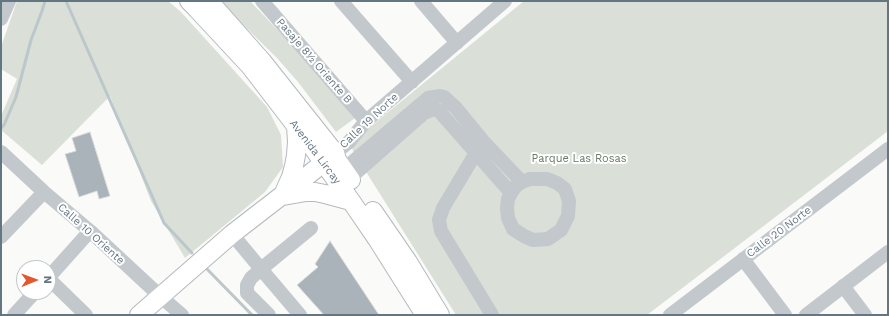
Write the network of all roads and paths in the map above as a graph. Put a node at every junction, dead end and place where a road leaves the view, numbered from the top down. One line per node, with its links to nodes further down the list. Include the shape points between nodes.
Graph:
1 (9, 1): 8 (street)
2 (189, 1): 12 (main road, Avenida Lircay, via 250,66)
3 (209, 1): 17 (main road, Avenida Lircay, via 262,61)
4 (262, 1): 11 (street, Pasaje 8½ Oriente B)
5 (341, 1): 10 (street)
6 (421, 1): 9 (street)
7 (502, 2): 9 (street, Calle 19 Norte)
8 (1, 19)
9 (457, 43): 10 (street, Calle 19 Norte)
10 (412, 82): 11 (street, Calle 19 Norte)
11 (366, 121): 17 (street, Calle 19 Norte, via 349,142)
12 (296, 126): 17 (main road, Avenida Lircay, via 308,141); 22 (main road, via 294,166)
13 (483, 140): 16 (street); 18 (street, via 444,97 434,96 428,98); 19 (street)
14 (888, 148): 29 (street, Calle 20 Norte)
15 (1, 152): 20 (street, Calle 10 Oriente)
16 (476, 153): 18 (street, via 439,111 432,110 424,113); 21 (street); 44 (street, via 443,208 440,226)
17 (329, 158): 18 (main road, Avenida Lircay, via 337,160); 22 (main road, Calle 19 Norte); 23 (main road, Avenida Lircay)
18 (347, 174): 43 (main road, Avenida Lircay, via 408,262)
19 (522, 182): 21 (street); 21 (street, via 530,179 547,179 557,183 564,190 569,201 568,216 561,230 548,239 533,240 513,229 507,208)
20 (44, 192): 25 (street, Calle 10 Oriente); 27 (street)
21 (511, 193)
22 (283, 196): 23 (main road, via 315,192); 26 (main road, Calle 19 Norte)
23 (351, 201): 42 (main road, Avenida Lircay)
24 (311, 228): 31 (street)
25 (90, 231): 30 (street); 34 (street, Calle 10 Oriente)
26 (232, 234): 31 (street); 34 (main road, Calle 19 Norte)
27 (1, 237)
28 (888, 252): 33 (street)
29 (743, 260): 45 (street, Calle 20 Norte); 46 (street)
30 (56, 269)
31 (261, 269): 40 (street, via 247,285 247,293); 41 (street)
32 (56, 286): 37 (street)
33 (843, 286): 47 (street); 48 (street)
34 (160, 296): 38 (main road, Calle 19 Norte); 39 (street, Calle 10 Oriente)
35 (28, 300): 36 (street)
36 (14, 315)
37 (86, 315)
38 (139, 315)
39 (182, 315)
40 (269, 315)
41 (300, 315)
42 (425, 315)
43 (440, 315)
44 (492, 315)
45 (670, 315)
46 (786, 315)
47 (806, 315)
48 (865, 315)

